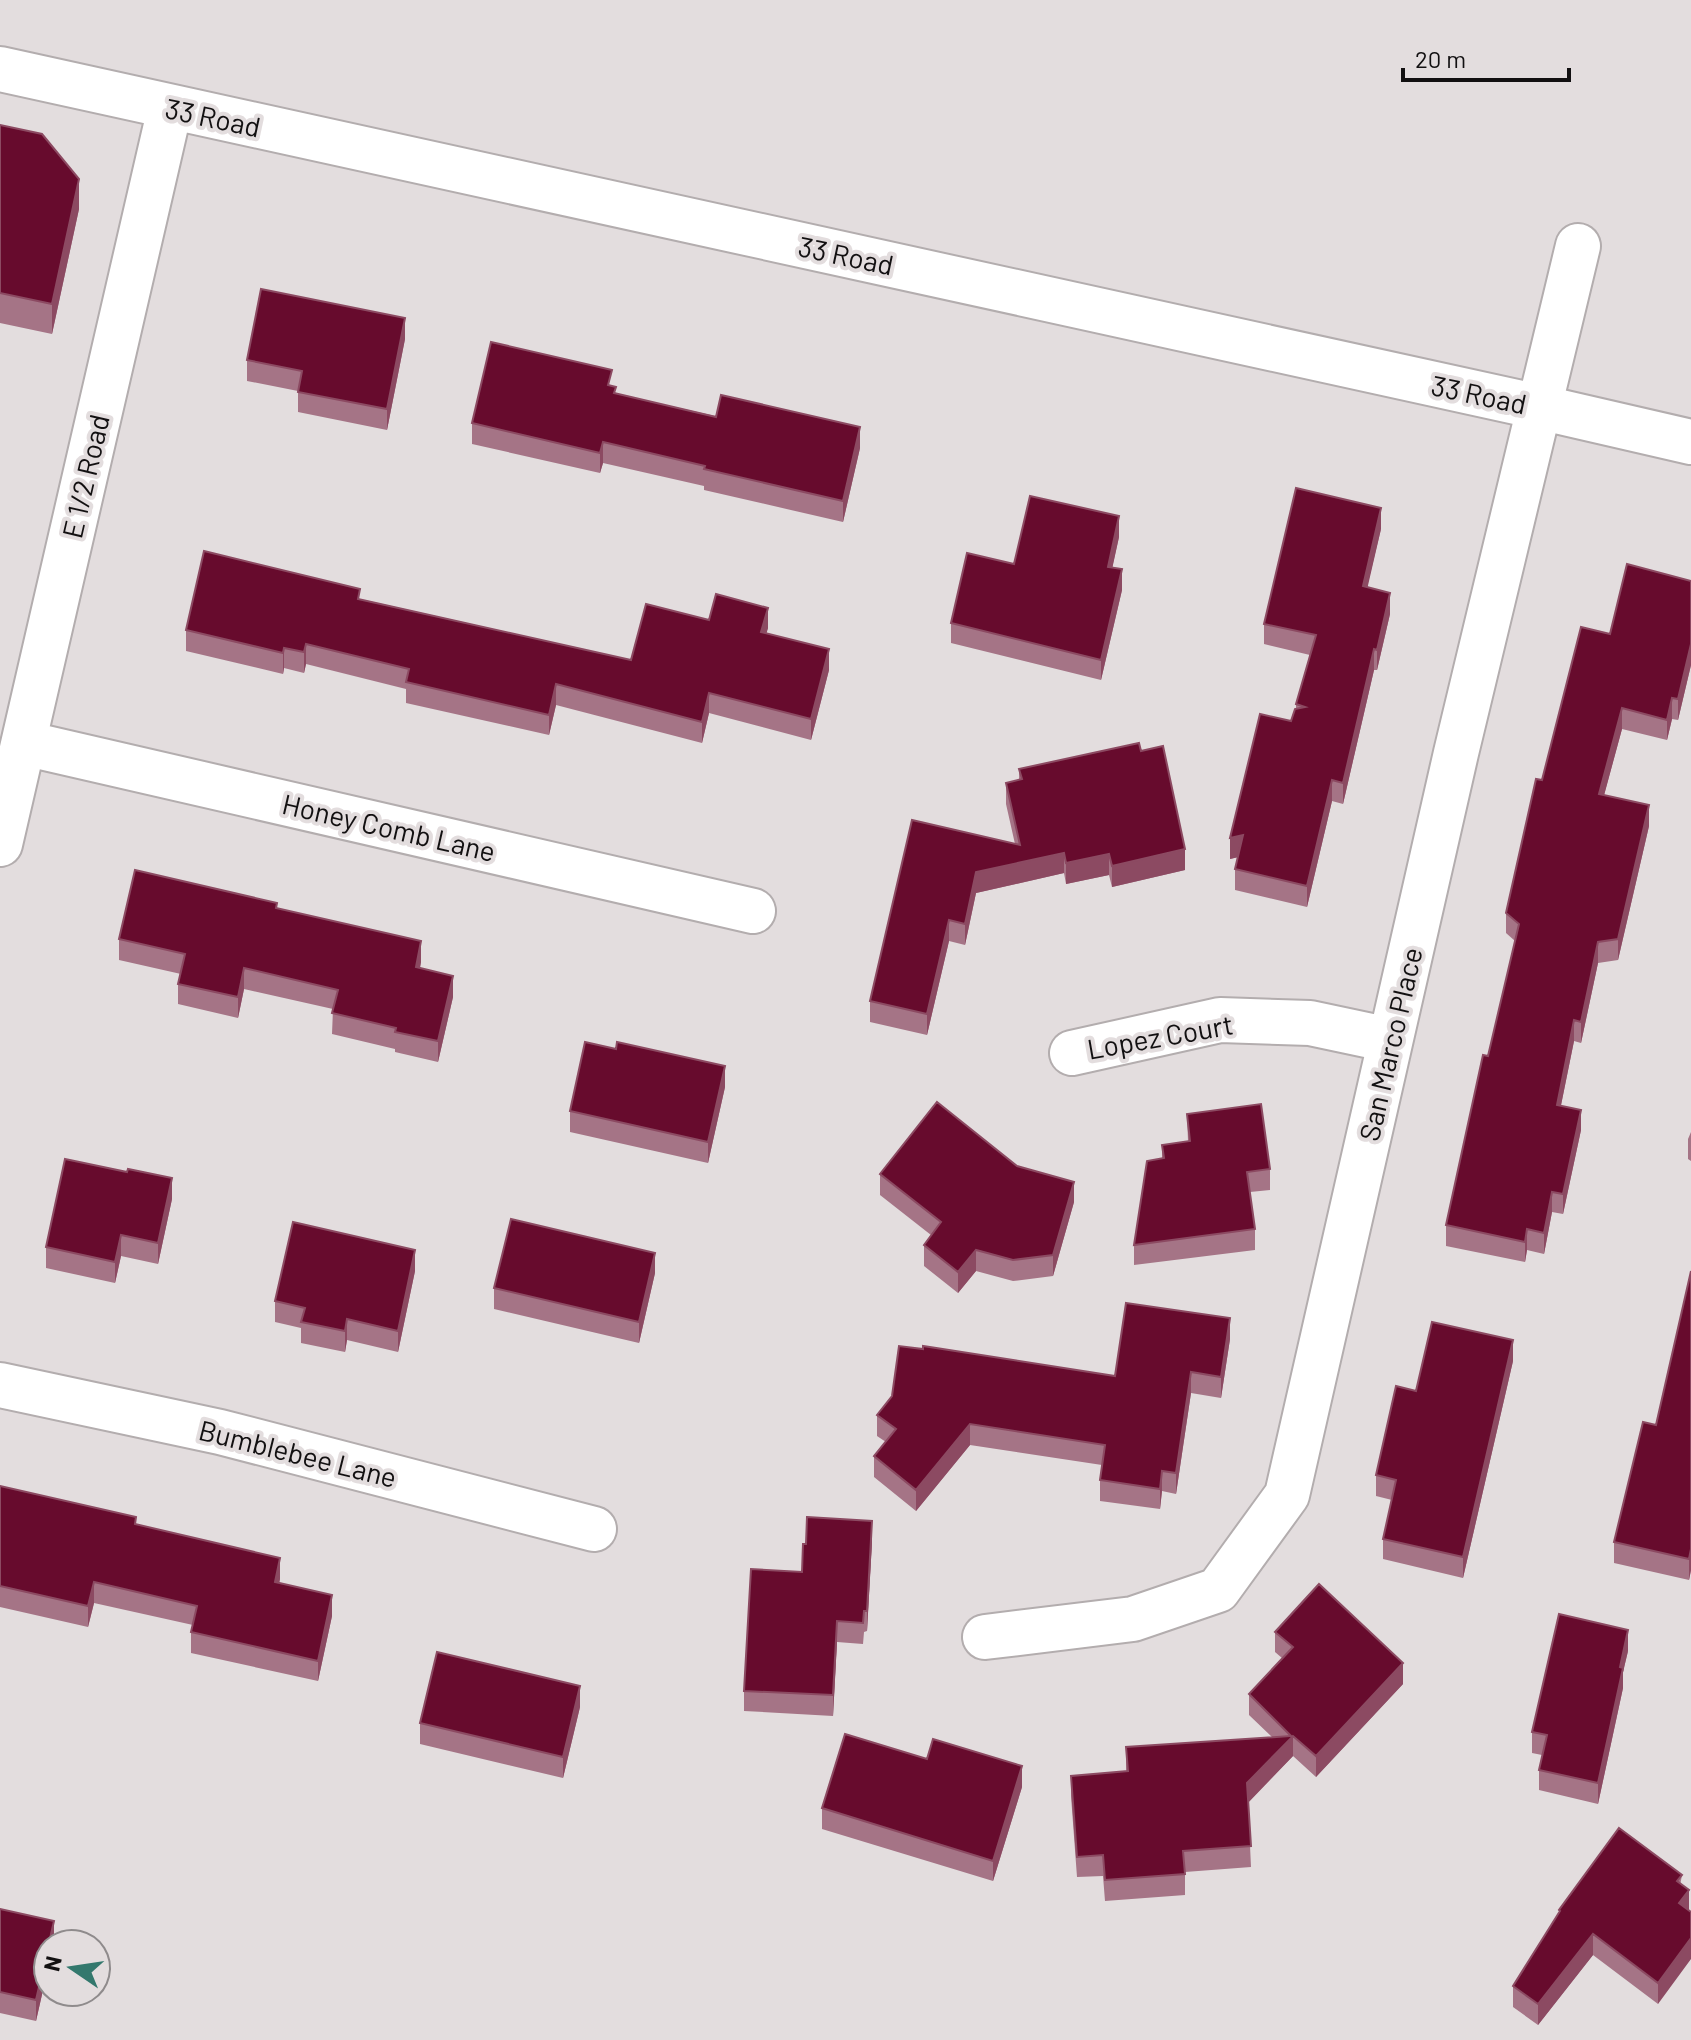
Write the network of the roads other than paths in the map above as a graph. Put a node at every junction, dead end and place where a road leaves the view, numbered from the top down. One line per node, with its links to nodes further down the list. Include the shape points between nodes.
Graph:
1 (0, 69): 2 (street, 33 Road)
2 (170, 108): 4 (street, 33 Road); 6 (street, E 1/2 Road)
3 (1578, 246): 4 (street, San Marco Place)
4 (1539, 407): 5 (street, 33 Road); 9 (street, San Marco Place)
5 (1691, 442)
6 (24, 743): 7 (street, E 1/2 Road); 8 (street, Honey Comb Lane)
7 (0, 844)
8 (753, 911)
9 (1390, 1040): 10 (street, Lopez Court, via 1310,1023 1220,1020); 13 (street, San Marco Place, via 1287,1495 1218,1590 1133,1619)
10 (1072, 1053)
11 (0, 1385): 12 (street, Bumblebee Lane, via 220,1432)
12 (594, 1529)
13 (985, 1637)

